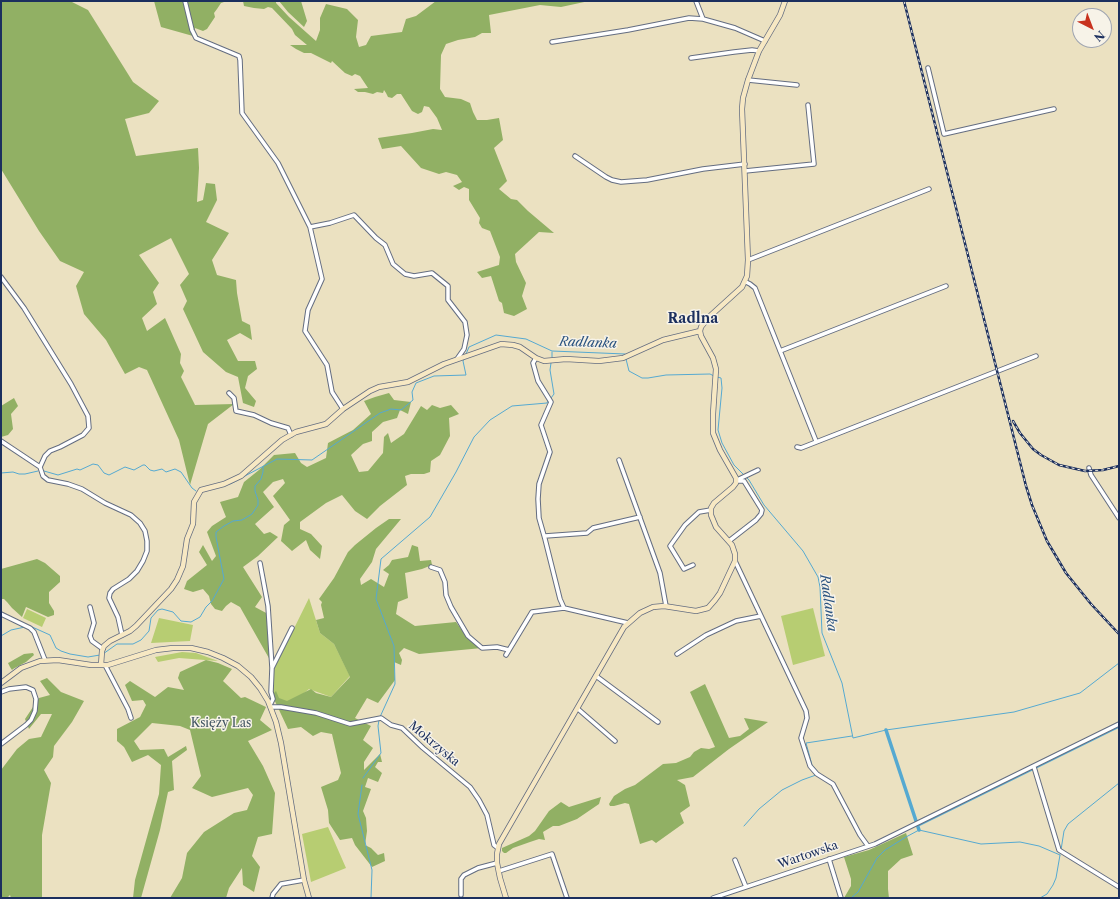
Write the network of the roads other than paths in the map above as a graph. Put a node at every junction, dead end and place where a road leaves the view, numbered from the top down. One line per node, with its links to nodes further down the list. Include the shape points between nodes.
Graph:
1 (185, 1): 18 (street, via 196,38 238,56 242,113 278,163)
2 (696, 1): 4 (street)
3 (785, 1): 5 (street)
4 (703, 19): 5 (street, via 735,28); 6 (street, via 689,18)
5 (765, 41): 7 (street)
6 (552, 42)
7 (759, 51): 8 (street); 10 (street)
8 (691, 58)
9 (928, 68): 13 (street, via 944,134)
10 (748, 80): 11 (street); 15 (street, via 742,109)
11 (797, 85)
12 (808, 105): 16 (street, via 814,164)
13 (1054, 109)
14 (575, 156): 15 (street, via 606,177 622,182)
15 (745, 164): 16 (street)
16 (745, 171): 19 (street)
17 (929, 189): 19 (street)
18 (310, 227): 27 (street, via 354,215 385,245 393,264 404,274 414,276 432,273 448,286 448,300 465,322 467,335); 29 (street, via 322,279 308,310 305,331 327,365 332,392)
19 (748, 260): 21 (street)
20 (1, 277): 35 (street, via 24,308 88,416 89,428 83,435 50,451)
21 (746, 282): 23 (street, via 709,317); 24 (street, via 755,288)
22 (946, 286): 24 (street)
23 (700, 331): 26 (street, via 663,340 626,357 599,361 544,361); 38 (street, via 713,358 716,373 713,433 734,472)
24 (780, 350): 32 (street)
25 (1036, 356): 32 (street)
26 (536, 358): 27 (street, via 520,347 501,344); 42 (street, via 534,364 538,381 551,402 541,425 550,452 539,484 538,499 539,518)
27 (459, 359): 29 (street, via 408,382 379,387)
28 (229, 393): 30 (street, via 234,398 236,411 288,428)
29 (343, 409): 30 (street, via 326,424)
30 (291, 435): 55 (street, via 241,476 201,490 194,502 193,524 177,580 136,626)
31 (1, 441): 35 (street)
32 (816, 441): 33 (street, via 802,448)
33 (797, 447)
34 (619, 460): 40 (street)
35 (40, 467): 55 (street, via 43,476 48,480 82,489 131,515 145,530 147,552 143,562 129,579 110,593 109,598 118,617)
36 (1089, 468): 41 (street, via 1091,476)
37 (758, 470): 38 (street)
38 (736, 481): 39 (street, via 733,487 714,503); 43 (street, via 744,481 762,514)
39 (711, 510): 43 (street, via 714,524); 46 (street, via 700,512 685,525 670,546 684,569)
40 (640, 517): 42 (street, via 593,528 586,533); 49 (street, via 660,573)
41 (1119, 518)
42 (545, 536): 50 (street)
43 (729, 541): 44 (street)
44 (735, 561): 49 (street, via 716,600 708,608 696,611); 52 (street)
45 (260, 563): 62 (street, via 268,606)
46 (693, 565)
47 (431, 567): 57 (street, via 440,570 451,607 468,636 482,648 496,647)
48 (90, 606): 56 (street, via 94,623 90,636)
49 (666, 606): 53 (street, via 646,610)
50 (564, 608): 53 (street); 57 (street, via 532,612)
51 (1, 614): 60 (street, via 34,632)
52 (761, 616): 58 (street, via 736,621 706,635); 74 (street, via 806,711 807,718 801,738 810,766 833,784)
53 (628, 623): 63 (street)
54 (292, 628): 62 (street)
55 (122, 635): 56 (street, via 110,641)
56 (102, 650): 61 (street)
57 (509, 650): 59 (street)
58 (677, 654)
59 (506, 655)
60 (45, 660): 61 (street); 64 (street, via 21,668)
61 (103, 665): 66 (street, via 156,650 200,650 223,658 243,671 260,688); 68 (street, via 128,708)
62 (272, 668): 66 (street, via 273,699)
63 (596, 676): 67 (street); 69 (street)
64 (1, 683)
65 (1, 692): 72 (street, via 26,687 33,690 36,711 26,725)
66 (270, 706): 75 (street, Mokrzyska, via 316,713 350,724 381,718 391,725 402,728 470,787 487,816 494,845); 80 (street, via 279,731)
67 (578, 709): 71 (street); 75 (street)
68 (131, 718)
69 (658, 722)
70 (1119, 724): 73 (street, Wartowska)
71 (615, 742)
72 (1, 744)
73 (1034, 767): 74 (street, Wartowska); 82 (street, via 1059,850)
74 (868, 846): 76 (street, Wartowska)
75 (498, 848): 78 (street)
76 (829, 859): 81 (street, Wartowska); 89 (street)
77 (735, 860): 81 (street)
78 (497, 863): 79 (street); 83 (street, via 464,875)
79 (499, 871): 86 (street); 87 (street, via 552,854)
80 (304, 880): 84 (street, via 281,884); 85 (street)
81 (746, 887): 88 (street, Wartowska)
82 (1119, 887)
83 (462, 895)
84 (272, 898)
85 (309, 898)
86 (506, 898)
87 (567, 898)
88 (713, 898)
89 (841, 898)

